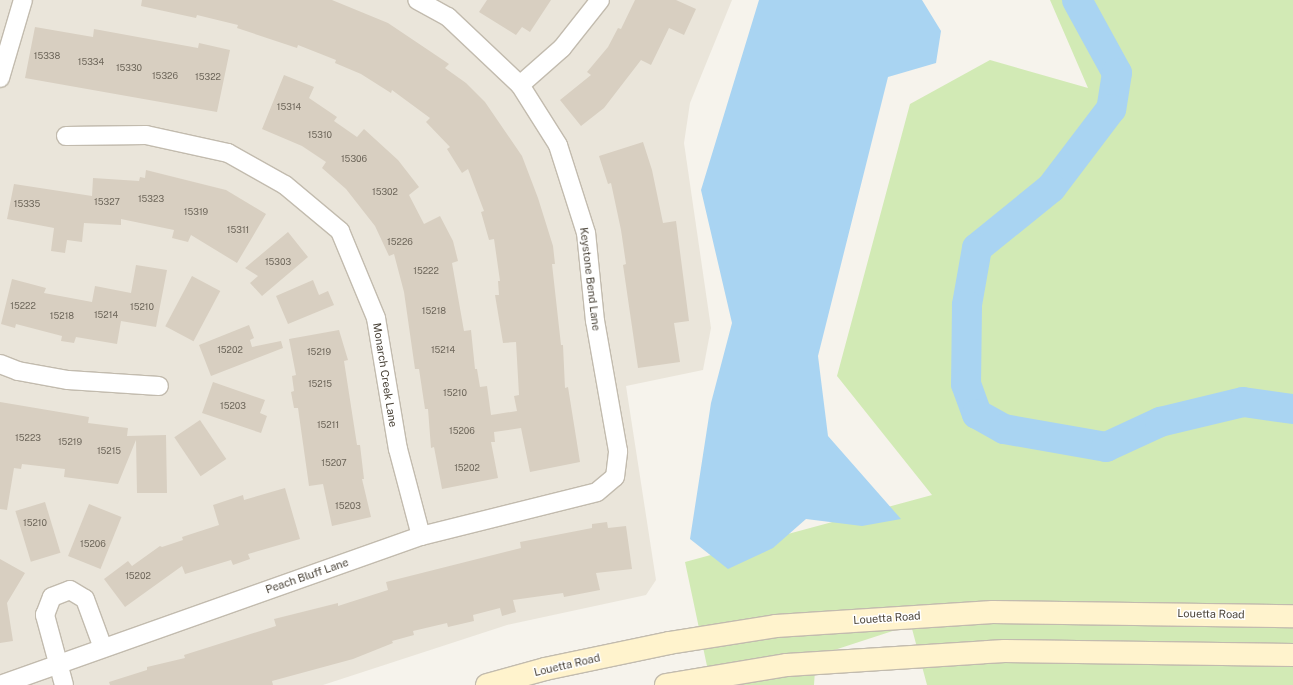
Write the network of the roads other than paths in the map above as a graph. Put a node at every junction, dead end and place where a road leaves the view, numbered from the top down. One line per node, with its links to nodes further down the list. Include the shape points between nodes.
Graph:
1 (23, 0): 4 (street)
2 (418, 0): 5 (street, Keystone Bend Lane, via 448,16)
3 (600, 0): 5 (street, via 562,48)
4 (0, 78)
5 (520, 85): 9 (street, Keystone Bend Lane, via 558,145 586,233 595,321 618,450)
6 (66, 136): 10 (street, Monarch Creek Lane, via 146,135 228,153 285,185 340,231 376,318 398,449)
7 (0, 364): 8 (street, via 68,380)
8 (159, 386)
9 (615, 476): 10 (street, Peach Bluff Lane, via 597,492)
10 (421, 536): 12 (street, Peach Bluff Lane)
11 (1293, 616): 17 (main road, Louetta Road, via 993,612 776,626 669,643 545,669)
12 (103, 648): 14 (street, Peach Bluff Lane); 14 (street, via 84,599 70,590 52,597 45,615)
13 (1293, 655): 18 (main road, via 1005,651 787,665)
14 (58, 666): 15 (street, Peach Bluff Lane); 16 (street)
15 (0, 685)
16 (64, 685)
17 (487, 685)
18 (666, 685)

